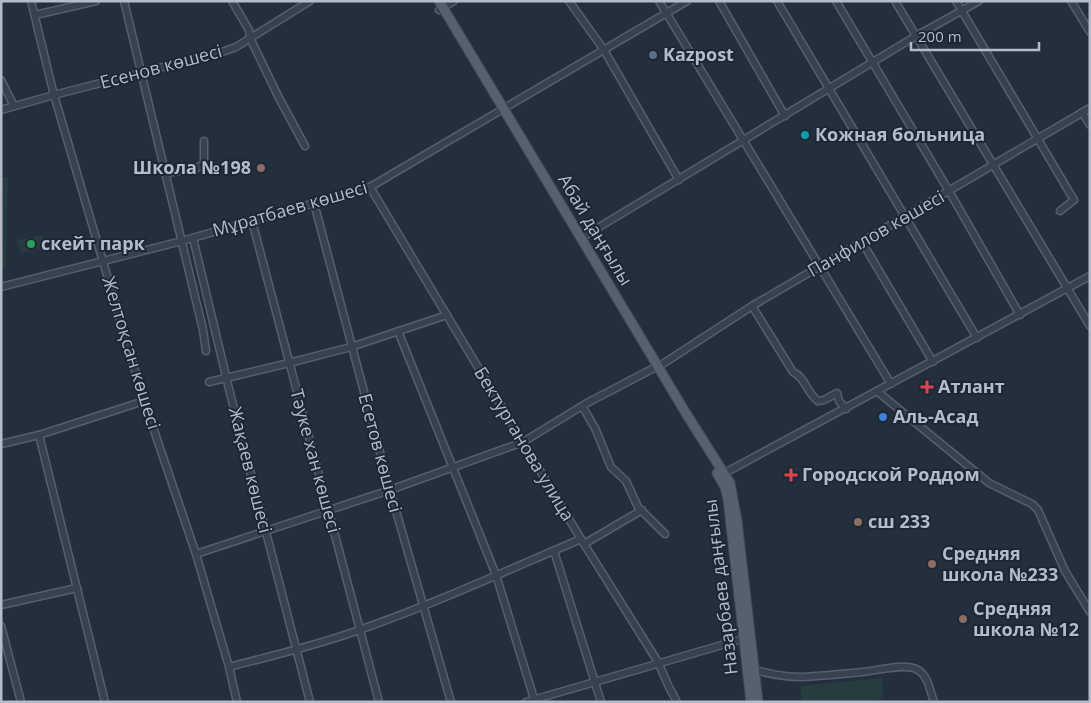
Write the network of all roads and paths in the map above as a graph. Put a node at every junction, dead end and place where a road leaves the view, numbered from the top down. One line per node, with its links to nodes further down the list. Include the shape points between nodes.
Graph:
1 (31, 1): 21 (street, Желтоқсан көшесі)
2 (96, 1): 21 (street)
3 (124, 1): 27 (street)
4 (232, 1): 24 (street, via 249,30)
5 (310, 1): 24 (street, Есенов көшесі)
6 (434, 1): 18 (main road, Абай даңғылы)
7 (454, 1): 18 (street)
8 (569, 1): 25 (street)
9 (659, 1): 20 (street)
10 (686, 1): 20 (street, Мұратбаев көшесі)
11 (719, 1): 36 (street)
12 (777, 1): 29 (street)
13 (836, 1): 26 (street)
14 (895, 1): 23 (street)
15 (956, 1): 19 (street)
16 (979, 1): 19 (street)
17 (1072, 1): 22 (street)
18 (440, 6): 34 (main road, Абай даңғылы)
19 (962, 11): 23 (street); 38 (street)
20 (666, 14): 25 (street, Мұратбаев көшесі); 40 (street)
21 (35, 15): 30 (street, Желтоқсан көшесі)
22 (1090, 32)
23 (916, 36): 26 (street); 42 (street)
24 (250, 38): 27 (street, Есенов көшесі, via 225,51); 41 (street)
25 (604, 50): 34 (street, Мұратбаев көшесі); 44 (street)
26 (873, 62): 29 (street); 46 (street)
27 (141, 72): 30 (street, Есенов көшесі); 43 (street)
28 (1, 80): 31 (street)
29 (829, 89): 36 (street); 49 (street)
30 (54, 95): 31 (street, Есенов көшесі); 55 (street, Желтоқсан көшесі)
31 (14, 106): 33 (street, Есенов көшесі)
32 (1090, 108): 35 (street, Панфилов көшесі)
33 (1, 110)
34 (502, 110): 45 (street, Мұратбаев көшесі); 52 (main road, Абай даңғылы); 70 (main road, Абай даңғылы)
35 (1082, 112): 37 (street); 38 (street, Панфилов көшесі)
36 (784, 116): 40 (street)
37 (1090, 125)
38 (1037, 139): 42 (street, Панфилов көшесі); 48 (street, via 1074,200)
39 (204, 141): 43 (street, via 204,164 194,169)
40 (743, 141): 44 (street); 56 (street)
41 (305, 146)
42 (993, 165): 46 (street, Панфилов көшесі); 59 (street)
43 (165, 173): 53 (street)
44 (679, 180): 52 (street)
45 (370, 187): 47 (street, Мұратбаев көшесі); 61 (street, Бектурганова улица)
46 (948, 191): 49 (street, Панфилов көшесі); 62 (street)
47 (314, 203): 50 (street, Мұратбаев көшесі); 66 (street, Есетов көшесі)
48 (1060, 211)
49 (905, 216): 54 (street, Панфилов көшесі); 65 (street)
50 (252, 221): 51 (street, Мұратбаев көшесі); 69 (street, Тәуке хан көшесі)
51 (194, 238): 53 (street, Мұратбаев көшесі); 71 (street, Жақаев көшесі)
52 (581, 238): 70 (main road, Абай даңғылы)
53 (182, 241): 55 (street, Мұратбаев көшесі); 67 (street)
54 (862, 242): 56 (street, Панфилов көшесі); 68 (street)
55 (103, 261): 58 (street, Мұратбаев көшесі); 75 (street, Желтоқсан көшесі)
56 (820, 266): 60 (street, Панфилов көшесі); 73 (street)
57 (1090, 276): 59 (street)
58 (1, 287)
59 (1068, 289): 62 (street); 63 (street)
60 (752, 306): 70 (street, Панфилов көшесі); 77 (street, via 793,372 799,374 813,397 824,400 837,393)
61 (447, 315): 64 (street); 79 (street, Бектурганова улица)
62 (1020, 315): 65 (street)
63 (1090, 326)
64 (398, 331): 66 (street); 81 (street)
65 (978, 338): 68 (street)
66 (351, 347): 69 (street); 83 (street, Есетов көшесі)
67 (206, 351)
68 (933, 362): 73 (street)
69 (290, 363): 71 (street); 85 (street, Тәуке хан көшесі)
70 (656, 367): 76 (street, Панфилов көшесі); 82 (main road, Назарбаев даңғылы)
71 (226, 377): 72 (street); 86 (street, Жақаев көшесі)
72 (209, 382)
73 (891, 384): 74 (street)
74 (878, 392): 77 (street); 95 (street, via 990,483 1038,510 1065,571)
75 (144, 401): 78 (street); 90 (street, Желтоқсан көшесі)
76 (582, 406): 79 (street, Панфилов көшесі); 84 (street, via 611,467 626,482)
77 (846, 409): 82 (street)
78 (39, 436): 80 (street); 92 (street)
79 (523, 442): 81 (street, Панфилов көшесі); 88 (street, Бектурганова улица)
80 (1, 444)
81 (452, 468): 83 (street, Панфилов көшесі); 91 (street)
82 (721, 475): 98 (main road, Назарбаев даңғылы, via 728,499)
83 (390, 490): 85 (street, Панфилов көшесі); 94 (street, Есетов көшесі)
84 (642, 510): 87 (street); 88 (street)
85 (328, 511): 86 (street, Панфилов көшесі); 97 (street, Тәуке хан көшесі)
86 (266, 532): 90 (street, Панфилов көшесі); 99 (street, Жақаев көшесі)
87 (665, 534)
88 (582, 541): 89 (street); 100 (street, Бектурганова улица)
89 (554, 551): 91 (street); 103 (street)
90 (196, 554): 101 (street, Желтоқсан көшесі)
91 (496, 575): 94 (street); 104 (street)
92 (77, 588): 93 (street); 106 (street)
93 (1, 605)
94 (423, 606): 97 (street); 110 (street, Есетов көшесі)
95 (1090, 612)
96 (1, 626): 105 (street)
97 (360, 630): 99 (street); 109 (street, Тәуке хан көшесі)
98 (747, 637): 100 (street); 102 (main road, Назарбаев даңғылы); 114 (main road, Назарбаев даңғылы)
99 (296, 649): 101 (street); 108 (street, Жақаев көшесі)
100 (658, 662): 103 (street); 113 (street, Бектурганова улица)
101 (229, 667): 107 (street, Желтоқсан көшесі)
102 (755, 670): 115 (main road, Назарбаев даңғылы); 116 (street, via 799,677 906,667 923,675)
103 (594, 681): 104 (street); 112 (street)
104 (534, 701): 111 (street)
105 (21, 702)
106 (105, 702)
107 (237, 702)
108 (310, 702)
109 (379, 702)
110 (451, 702)
111 (526, 702)
112 (601, 702)
113 (678, 702)
114 (751, 702)
115 (758, 702)
116 (934, 702)

